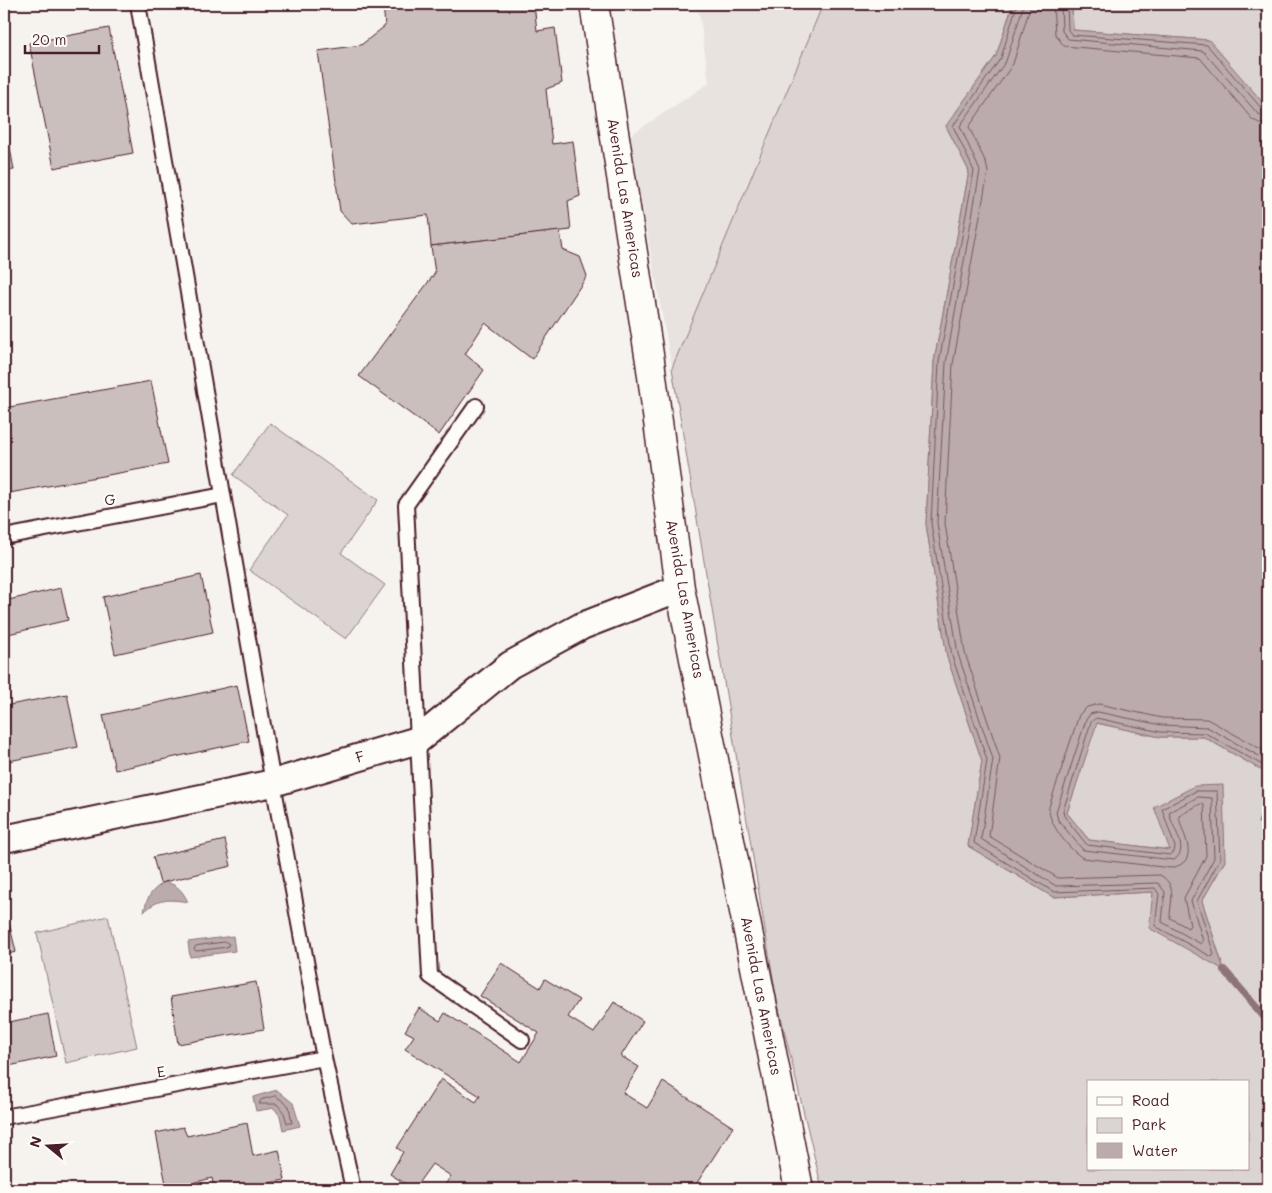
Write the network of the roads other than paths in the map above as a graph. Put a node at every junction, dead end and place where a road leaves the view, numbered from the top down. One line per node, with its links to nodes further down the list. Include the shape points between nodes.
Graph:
1 (138, 4): 4 (lane)
2 (594, 4): 6 (street, Avenida Las Americas, via 650,361)
3 (476, 406): 7 (lane, via 406,505)
4 (223, 495): 5 (lane, G); 8 (lane)
5 (4, 537)
6 (680, 588): 7 (street, F, via 582,626 510,665); 14 (street, Avenida Las Americas)
7 (418, 740): 8 (street, F); 10 (lane, via 430,976)
8 (273, 783): 9 (street, F); 11 (lane)
9 (4, 839)
10 (522, 1040)
11 (324, 1058): 12 (lane, E); 13 (lane)
12 (4, 1117)
13 (353, 1189)
14 (799, 1189)

